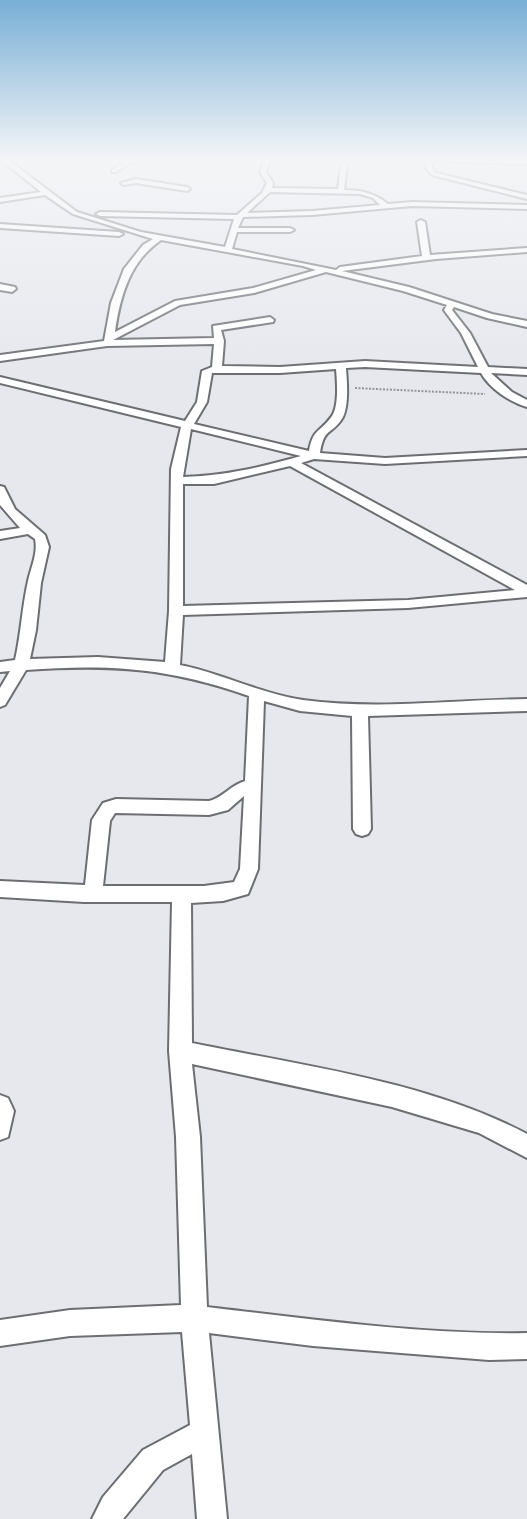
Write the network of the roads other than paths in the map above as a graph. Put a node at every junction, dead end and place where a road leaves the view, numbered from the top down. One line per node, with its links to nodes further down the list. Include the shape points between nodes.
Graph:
1 (69, 230): 6 (street)
2 (128, 230): 6 (street)
3 (234, 230): 4 (street); 8 (street)
4 (290, 230)
5 (422, 230): 10 (street)
6 (141, 234): 7 (street)
7 (161, 237): 8 (street); 17 (street, via 146,247 128,269 115,303)
8 (228, 250): 11 (street)
9 (527, 250): 10 (street)
10 (426, 258): 11 (street)
11 (328, 270): 14 (street); 17 (street, via 254,290 178,303)
12 (0, 287): 13 (street)
13 (12, 289)
14 (452, 304): 16 (street); 22 (street, via 448,310)
15 (270, 320): 18 (street, via 216,328)
16 (527, 324)
17 (108, 341): 18 (street); 19 (street)
18 (219, 341): 21 (street)
19 (0, 358)
20 (341, 366): 21 (street); 22 (street); 28 (street, via 338,416 317,437)
21 (216, 369): 26 (street, via 207,371 202,402)
22 (483, 369): 23 (street); 25 (street, via 508,394)
23 (527, 372)
24 (0, 380): 26 (street)
25 (527, 404)
26 (187, 424): 28 (street); 30 (street)
27 (527, 453): 28 (street, via 385,461)
28 (314, 456): 29 (street)
29 (291, 462): 30 (street, via 214,480); 34 (street)
30 (178, 481): 35 (street)
31 (1, 499): 32 (street, via 16,519)
32 (31, 530): 33 (street); 36 (street, via 41,538 43,547)
33 (0, 535)
34 (527, 592): 35 (street, via 408,604)
35 (176, 611): 38 (street)
36 (21, 665): 37 (street); 38 (street, via 97,663); 40 (street)
37 (0, 667)
38 (172, 668): 39 (street, via 229,682)
39 (257, 694): 42 (street, via 299,705); 43 (street)
40 (0, 701)
41 (527, 705): 42 (street)
42 (360, 712): 44 (street)
43 (254, 785): 46 (street, via 240,788 222,805 209,808 109,808 101,819); 47 (street, via 249,869 241,888 225,894)
44 (362, 829)
45 (0, 889): 46 (street)
46 (93, 894): 47 (street)
47 (183, 894): 48 (street)
48 (180, 1051): 51 (street, via 392,1096 483,1123); 52 (street, via 188,1137)
49 (0, 1106): 50 (street)
50 (0, 1129)
51 (527, 1146)
52 (195, 1318): 53 (street, via 70,1323); 54 (street, via 313,1334 489,1347); 55 (street)
53 (0, 1333)
54 (527, 1346)
55 (206, 1432): 56 (street, via 153,1460); 57 (street)
56 (107, 1519)
57 (212, 1519)

